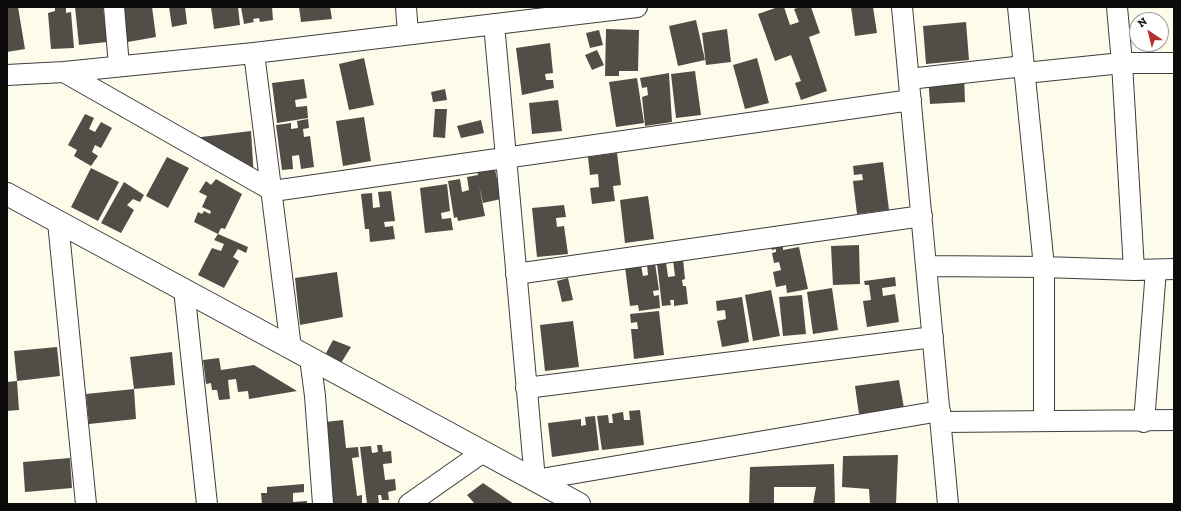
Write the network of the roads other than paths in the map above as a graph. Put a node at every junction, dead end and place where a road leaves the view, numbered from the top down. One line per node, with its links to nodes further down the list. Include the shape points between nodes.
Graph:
1 (114, 7): 12 (street)
2 (406, 7): 8 (street)
3 (637, 7): 7 (street)
4 (902, 7): 16 (street)
5 (1018, 7): 13 (street)
6 (1116, 7): 10 (street)
7 (494, 24): 8 (street); 18 (street)
8 (408, 34): 9 (street)
9 (254, 53): 12 (street); 19 (street)
10 (1122, 63): 11 (street); 13 (street); 25 (street)
11 (1174, 63)
12 (119, 66): 14 (street)
13 (1025, 69): 16 (street); 24 (street)
14 (64, 72): 15 (street); 19 (street)
15 (7, 75)
16 (909, 79): 17 (street)
17 (911, 100): 18 (street); 21 (street)
18 (506, 158): 19 (street); 27 (street)
19 (273, 191): 30 (street)
20 (7, 194): 22 (street)
21 (922, 216): 23 (street); 27 (street)
22 (58, 222): 28 (street); 39 (street)
23 (926, 266): 24 (street); 29 (street)
24 (1044, 266): 25 (street); 35 (street)
25 (1134, 270): 26 (street)
26 (1165, 270): 36 (street)
27 (516, 274): 32 (street)
28 (184, 289): 30 (street); 40 (street)
29 (933, 337): 32 (street); 33 (street)
30 (291, 348): 31 (street)
31 (310, 358): 37 (street); 41 (street)
32 (526, 388): 38 (street)
33 (940, 417): 35 (street); 38 (street); 44 (street)
34 (1174, 420): 36 (street)
35 (1044, 421): 36 (street)
36 (1144, 422)
37 (483, 452): 38 (street); 42 (street)
38 (535, 480): 43 (street)
39 (86, 504)
40 (207, 504)
41 (323, 504)
42 (409, 504)
43 (578, 504)
44 (948, 504)

